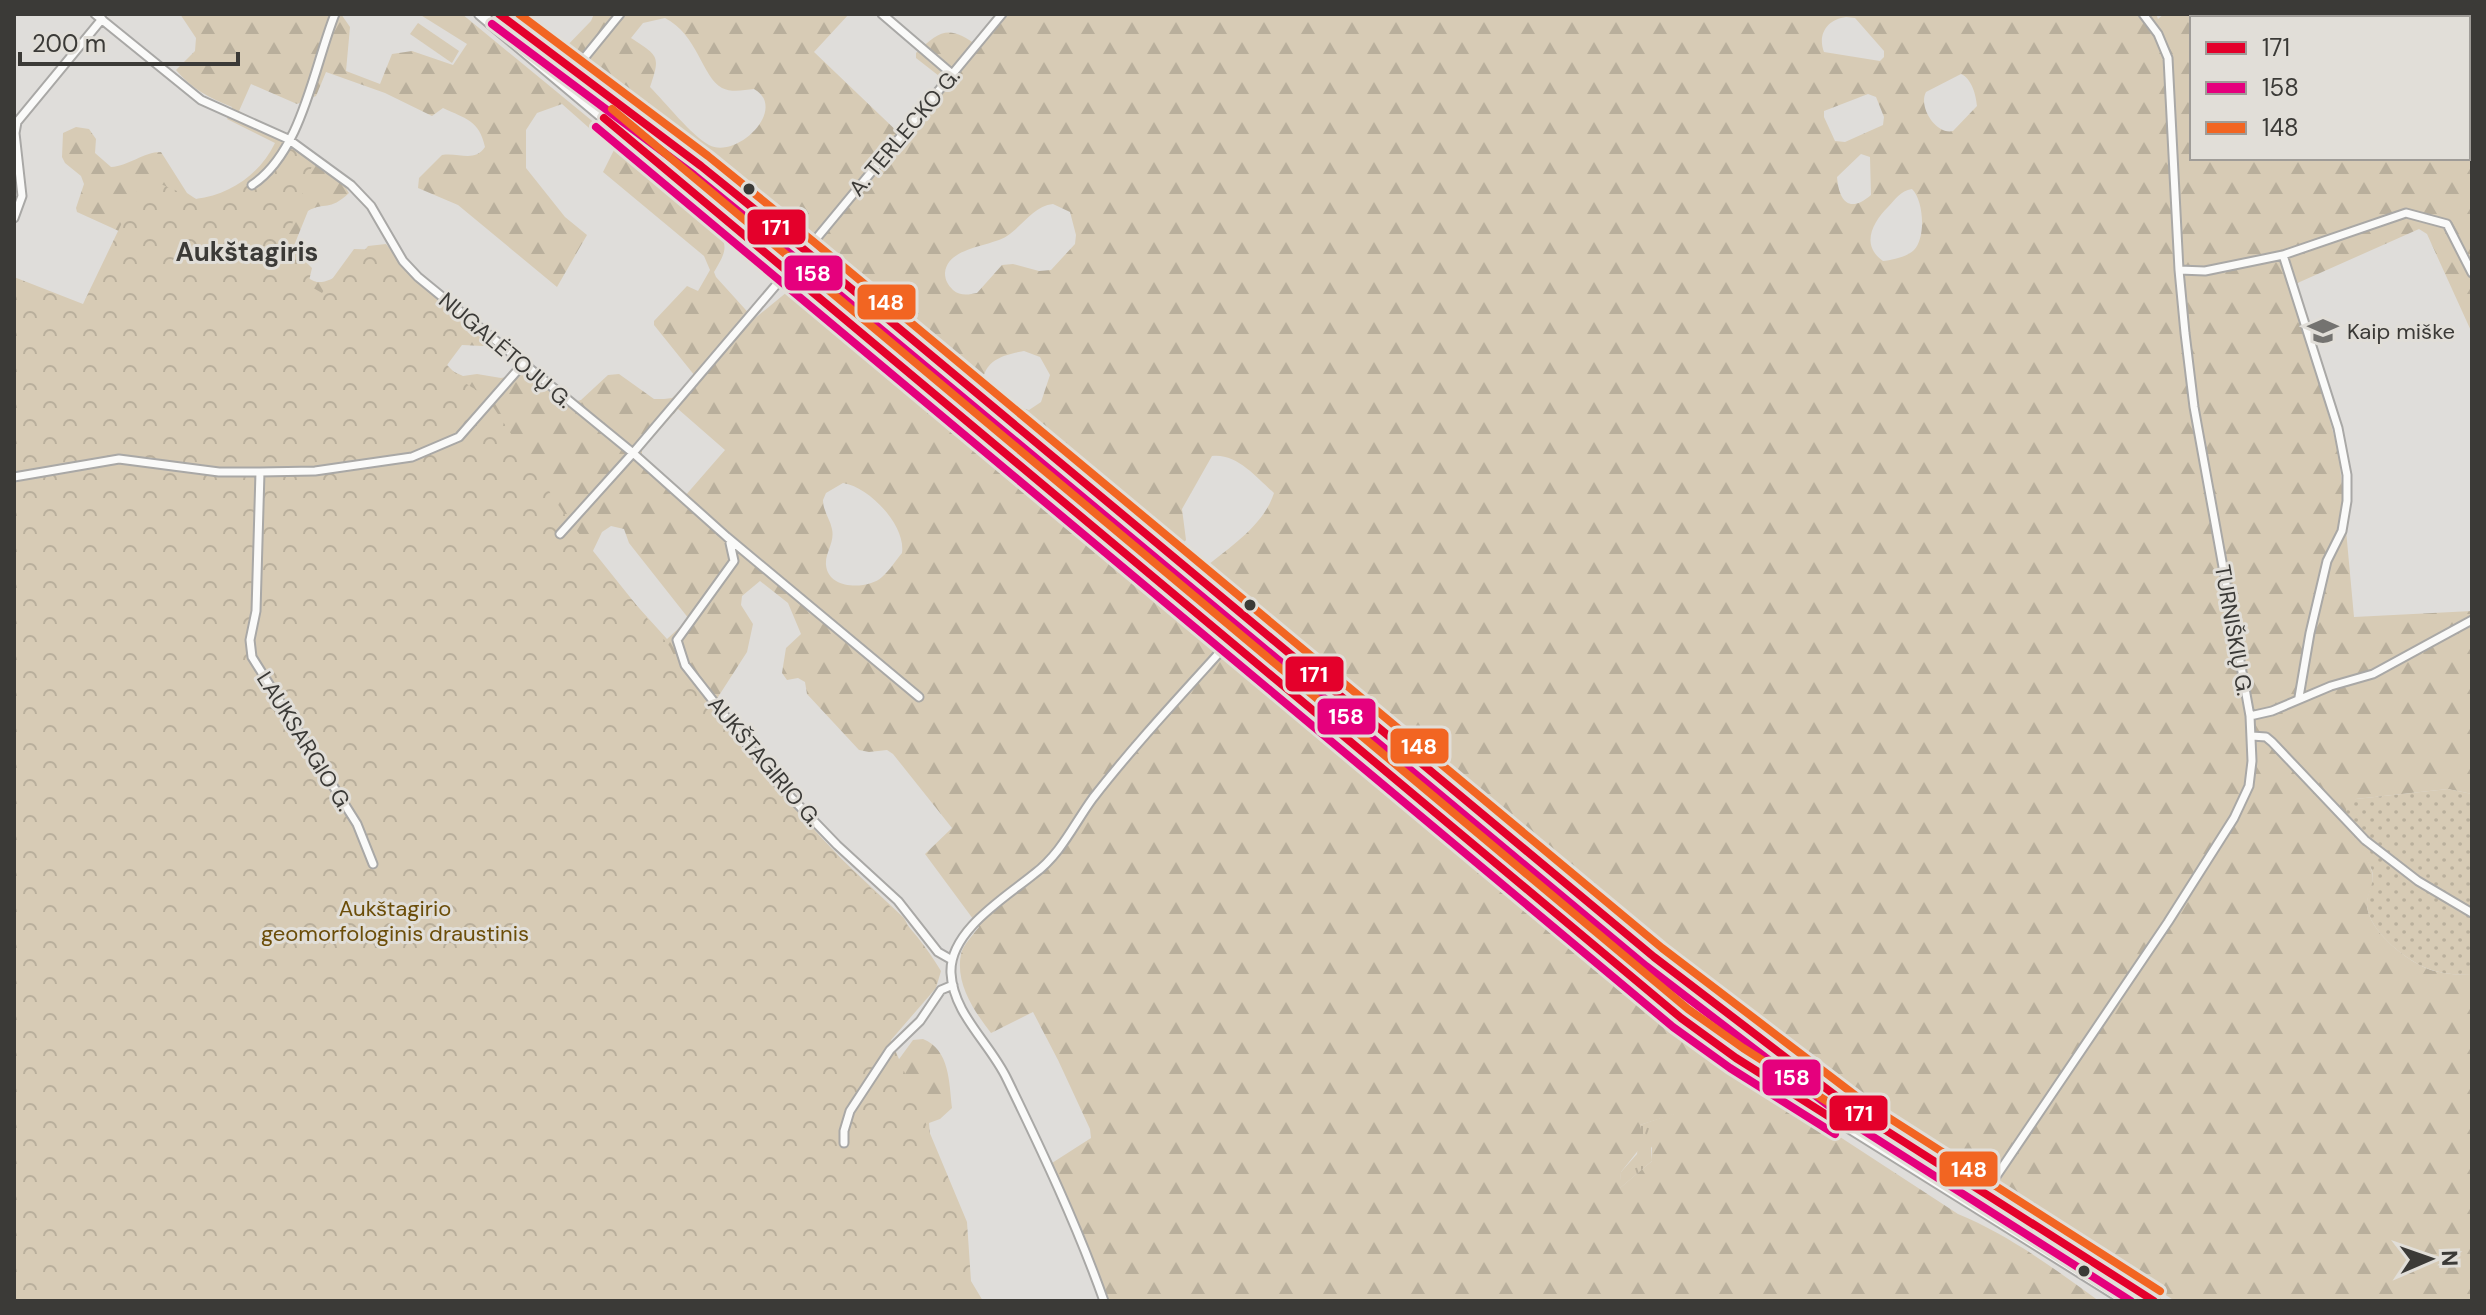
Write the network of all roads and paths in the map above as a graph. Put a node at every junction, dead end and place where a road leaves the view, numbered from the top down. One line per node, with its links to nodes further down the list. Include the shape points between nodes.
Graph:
1 (335, 14): 13 (street, via 316,76)
2 (480, 14): 19 (main road)
3 (499, 14): 10 (main road)
4 (620, 14): 9 (street)
5 (882, 14): 11 (street)
6 (1002, 14): 11 (street, A. TERLECKO G.)
7 (2143, 14): 18 (street, TURNIŠKIŲ G., via 2168,58)
8 (98, 17): 13 (street, NUGALĖTOJŲ G., via 201,100); 15 (street, via 17,122 22,196)
9 (585, 57): 10 (street); 12 (street)
10 (562, 61): 12 (main road)
11 (952, 74): 16 (street, A. TERLECKO G.)
12 (587, 80): 16 (main road)
13 (288, 139): 14 (street, via 271,170); 21 (street, NUGALĖTOJŲ G., via 365,198 409,268)
14 (252, 185)
15 (14, 218)
16 (806, 251): 19 (main road); 33 (main road)
17 (2283, 255): 18 (street, via 2205,271); 20 (street, via 2406,213 2447,224); 30 (street, via 2341,437 2347,475 2342,531 2327,561)
18 (2179, 270): 31 (street, TURNIŠKIŲ G., via 2194,407)
19 (788, 271): 22 (street); 28 (main road)
20 (2472, 273)
21 (523, 364): 22 (street, NUGALĖTOJŲ G.); 23 (street, via 459,437 412,457 315,471)
22 (633, 453): 25 (street); 26 (street, NUGALĖTOJŲ G.)
23 (260, 472): 24 (street, via 119,459); 35 (street, LAUKSARGIO G., via 252,657 357,824)
24 (14, 477)
25 (560, 534)
26 (727, 537): 29 (street, NUGALĖTOJŲ G.); 37 (street, AUKŠTAGIRIO G., via 734,561 677,640 685,665 780,786 898,901 938,952)
27 (2472, 620): 30 (street, via 2373,674)
28 (1229, 642): 34 (main road); 37 (street, via 1093,799 1062,846 978,920)
29 (919, 697)
30 (2299, 697): 31 (street)
31 (2250, 716): 32 (street, TURNIŠKIŲ G.)
32 (2252, 736): 36 (street, via 2272,742 2365,840); 42 (street, TURNIŠKIŲ G., via 2249,786 2234,818)
33 (1460, 796): 34 (main road); 39 (main road, via 1748,1032)
34 (1441, 818): 41 (main road, via 1708,1039)
35 (373, 864)
36 (2472, 913)
37 (952, 960): 38 (street)
38 (953, 985): 40 (street, via 941,990 920,1021 890,1050 850,1111); 47 (street, via 969,1022 1006,1077)
39 (1898, 1138): 41 (main road); 43 (main road)
40 (844, 1143)
41 (1889, 1153): 46 (main road)
42 (1993, 1181): 43 (main road); 44 (main road)
43 (1971, 1187): 44 (main road)
44 (2001, 1207): 45 (main road)
45 (2125, 1283): 46 (main road); 48 (main road)
46 (2122, 1298)
47 (1104, 1301)
48 (2154, 1301)

